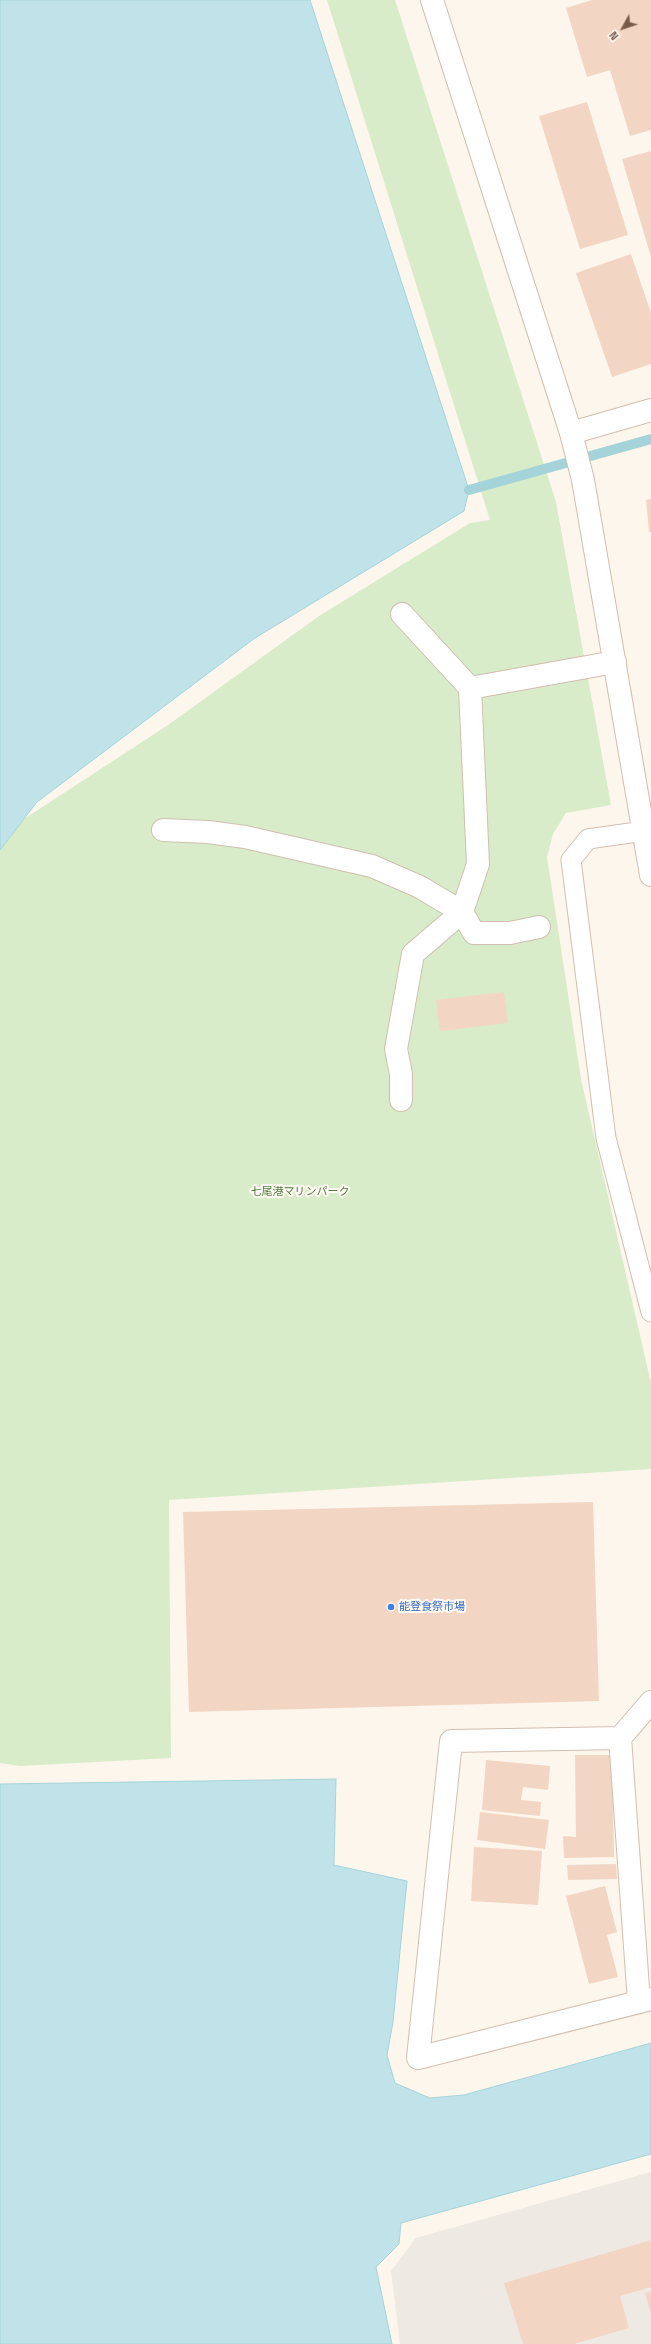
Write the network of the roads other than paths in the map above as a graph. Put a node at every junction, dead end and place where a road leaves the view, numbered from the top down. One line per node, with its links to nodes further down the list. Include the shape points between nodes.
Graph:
1 (432, 0): 3 (street)
2 (651, 410): 3 (street)
3 (572, 438): 5 (street, via 583,480)
4 (402, 614): 6 (street)
5 (615, 662): 6 (street); 8 (street)
6 (470, 688): 10 (street, via 478,864)
7 (163, 830): 10 (street, via 245,837 372,866 420,887)
8 (648, 830): 9 (street); 13 (lane, via 588,839 571,860 606,1138)
9 (651, 875)
10 (462, 912): 11 (street, via 474,933 510,933); 12 (street, via 413,954 396,1049 401,1074)
11 (539, 927)
12 (401, 1100)
13 (649, 1304)
14 (651, 1702): 15 (street)
15 (620, 1738): 16 (street); 16 (street, via 451,1741 418,2058)
16 (645, 2000)

